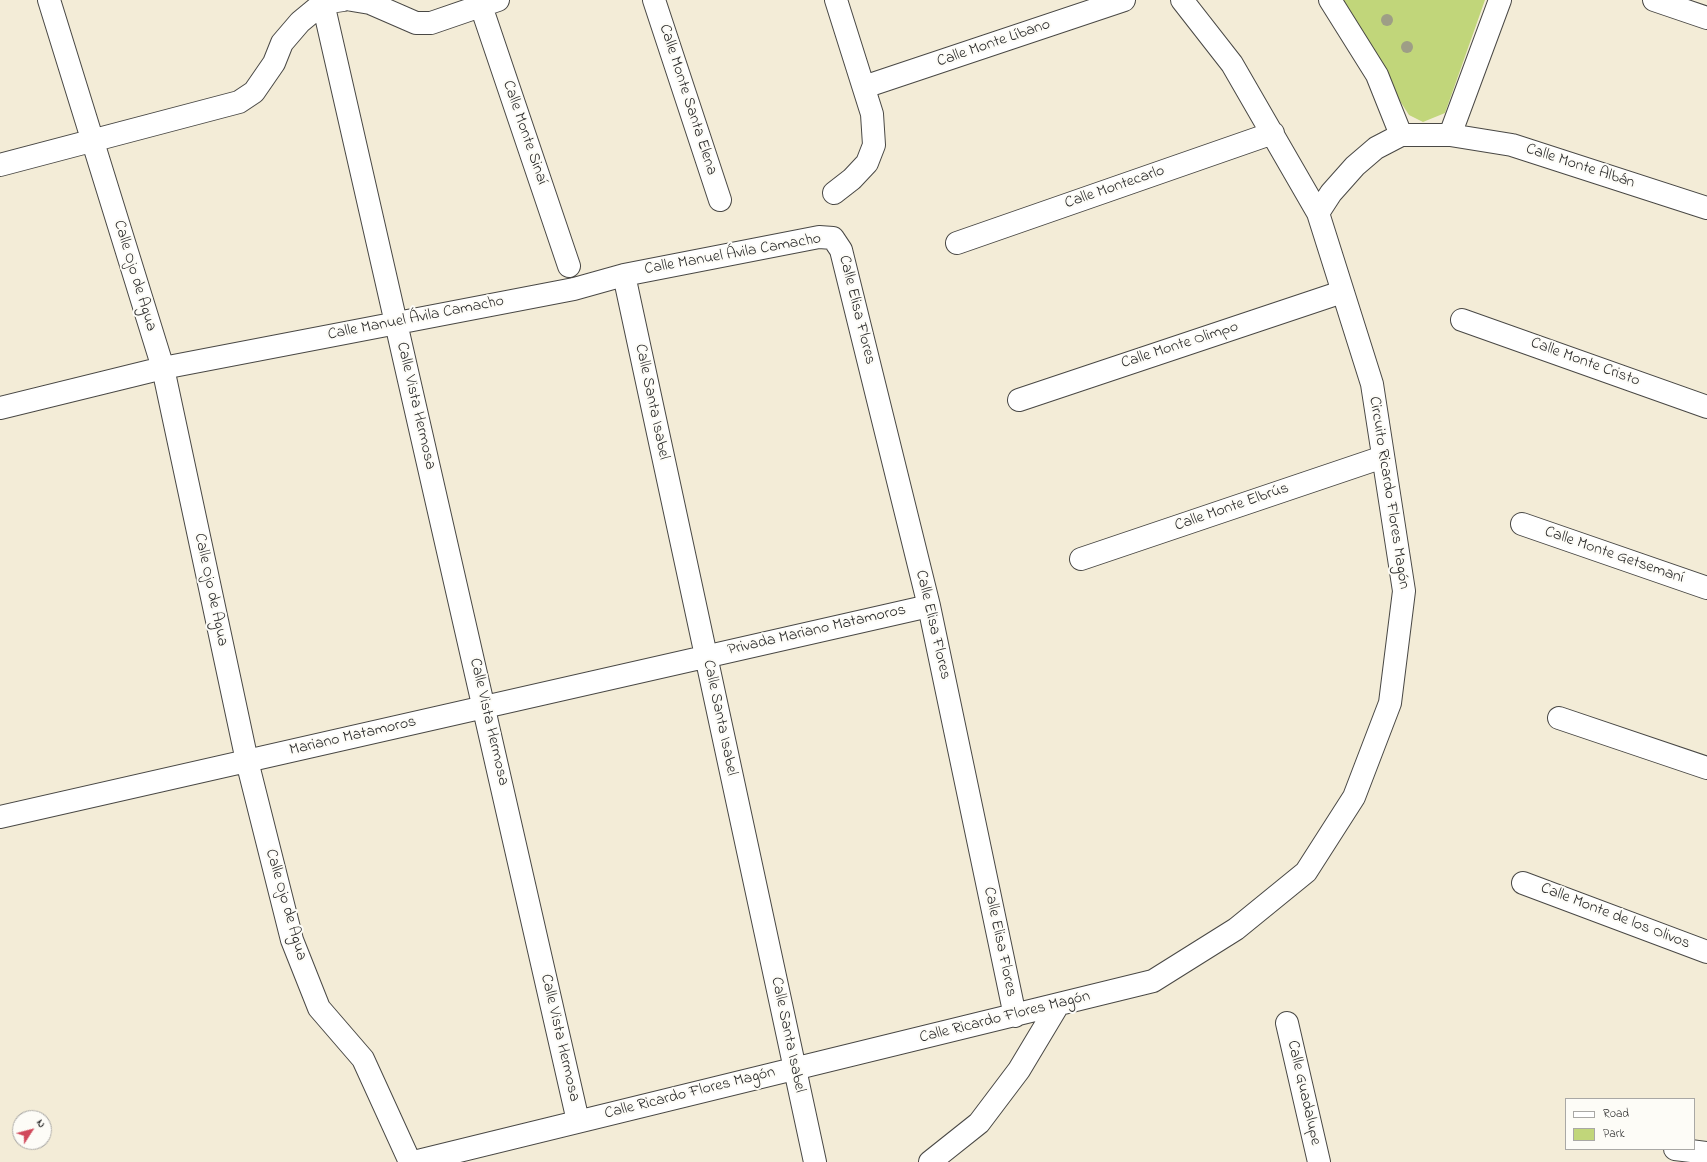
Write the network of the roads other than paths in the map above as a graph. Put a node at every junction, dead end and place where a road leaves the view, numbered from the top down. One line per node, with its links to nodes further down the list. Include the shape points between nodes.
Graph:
1 (49, 0): 17 (street, Calle Ojo de Agua)
2 (352, 0): 11 (street, via 370,3 416,23 431,23)
3 (654, 0): 20 (street, Calle Monte Santa Elena)
4 (836, 0): 13 (street)
5 (1124, 0): 13 (street, Calle Monte Líbano)
6 (1182, 0): 14 (street, Circuito Ricardo Flores Magón, via 1232,64)
7 (1330, 0): 15 (street, via 1377,75)
8 (1500, 0): 16 (street)
9 (1654, 0): 12 (street)
10 (333, 2): 17 (street, via 300,22 282,43 274,63 254,92 239,102); 29 (street, Calle Vista Hermosa)
11 (486, 2): 25 (street, Calle Monte Sinaí)
12 (1707, 18)
13 (864, 87): 19 (street, via 872,114 874,145 867,163)
14 (1273, 133): 22 (street, Circuito Ricardo Flores Magón); 24 (street, Calle Montecarlo)
15 (1401, 135): 16 (street, Calle Monte Albán); 22 (street, Calle Monte Albán, via 1376,148 1355,166 1331,193)
16 (1450, 136): 21 (street, Calle Monte Albán, via 1512,145)
17 (93, 140): 18 (street); 30 (street, Calle Ojo de Agua)
18 (0, 165)
19 (834, 193)
20 (720, 200)
21 (1707, 208)
22 (1318, 213): 27 (street, Circuito Ricardo Flores Magón)
23 (833, 238): 26 (street, Calle Manuel Ávila Camacho, via 819,237); 38 (street, Calle Elisa Flores, via 842,250)
24 (957, 243)
25 (569, 266)
26 (624, 275): 29 (street, Calle Manuel Ávila Camacho, via 574,288); 39 (street, Calle Santa Isabel)
27 (1342, 292): 31 (street, Calle Monte Olimpo); 34 (street, Circuito Ricardo Flores Magón, via 1372,384)
28 (1462, 320): 32 (street, Calle Monte Cristo)
29 (396, 323): 30 (street, Calle Manuel Ávila Camacho); 40 (street, Calle Vista Hermosa)
30 (162, 368): 33 (street, Calle Manuel Ávila Camacho); 42 (street, Calle Ojo de Agua)
31 (1019, 400)
32 (1707, 407)
33 (0, 408)
34 (1383, 456): 36 (street, Calle Monte Elbrús); 47 (street, Circuito Ricardo Flores Magón, via 1404,592 1390,703 1354,797 1306,872 1236,929)
35 (1522, 524): 37 (street, Calle Monte Getsemaní)
36 (1081, 559)
37 (1707, 588)
38 (929, 606): 39 (street, Privada Mariano Matamoros); 49 (street, Calle Elisa Flores)
39 (706, 656): 40 (street, Mariano Matamoros); 51 (street, Calle Santa Isabel)
40 (485, 707): 42 (street, Mariano Matamoros); 52 (street, Calle Vista Hermosa)
41 (1559, 718): 43 (street)
42 (246, 761): 44 (street, Mariano Matamoros); 55 (street, Calle Ojo de Agua, via 292,940 319,1008 363,1060)
43 (1707, 768)
44 (0, 817)
45 (1523, 882): 46 (street, Calle Monte de los Olivos)
46 (1707, 952)
47 (1153, 981): 48 (street, Calle Ricardo Flores Magón)
48 (1058, 1005): 49 (street, Calle Ricardo Flores Magón); 58 (street, via 1019,1070 979,1123)
49 (1015, 1016): 51 (street, Calle Ricardo Flores Magón)
50 (1288, 1024): 59 (street, Calle Guadalupe)
51 (795, 1069): 52 (street, Calle Ricardo Flores Magón); 57 (street, Calle Santa Isabel)
52 (578, 1121): 56 (street, Calle Ricardo Flores Magón)
53 (1683, 1150): 54 (street)
54 (1707, 1153)
55 (410, 1162)
56 (414, 1162)
57 (815, 1162)
58 (930, 1162)
59 (1319, 1162)

